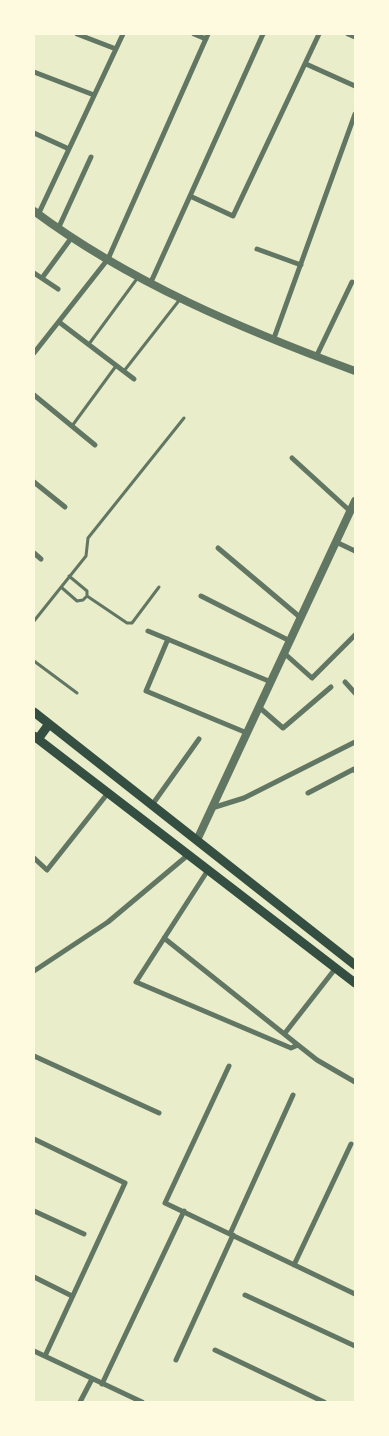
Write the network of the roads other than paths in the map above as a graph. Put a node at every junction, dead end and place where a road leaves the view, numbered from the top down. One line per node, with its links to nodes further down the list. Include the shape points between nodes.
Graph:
1 (77, 34): 9 (street)
2 (123, 34): 9 (street)
3 (194, 34): 7 (street)
4 (263, 34): 18 (street)
5 (319, 34): 10 (street)
6 (348, 34): 8 (street)
7 (207, 36): 23 (street)
8 (355, 37)
9 (116, 49): 13 (street)
10 (306, 64): 12 (street); 18 (street, via 233,216)
11 (34, 72): 13 (street)
12 (355, 86)
13 (94, 95): 16 (street)
14 (355, 114): 24 (street)
15 (34, 132): 16 (street)
16 (69, 149): 19 (street)
17 (91, 157): 20 (street)
18 (190, 196): 28 (street)
19 (36, 213): 20 (street)
20 (58, 229): 21 (street)
21 (72, 237): 23 (street); 27 (street)
22 (257, 249): 24 (street)
23 (108, 259): 26 (street); 32 (street)
24 (301, 265): 33 (street)
25 (34, 273): 27 (street)
26 (139, 276): 28 (street); 34 (lane)
27 (42, 278): 30 (street)
28 (151, 282): 31 (street)
29 (352, 282): 36 (street)
30 (58, 289)
31 (181, 298): 33 (street); 39 (lane)
32 (58, 322): 34 (street); 35 (street)
33 (274, 338): 36 (street)
34 (88, 344): 37 (street)
35 (34, 353)
36 (316, 357): 38 (street)
37 (116, 365): 39 (street); 43 (lane)
38 (355, 371)
39 (124, 372): 40 (street)
40 (134, 379)
41 (34, 394): 43 (street)
42 (184, 418): 55 (lane, via 88,538 86,556)
43 (72, 426): 44 (street)
44 (95, 445)
45 (292, 458): 49 (street)
46 (34, 482): 48 (street)
47 (355, 501): 49 (street)
48 (65, 507)
49 (350, 511): 50 (street)
50 (336, 542): 52 (street); 60 (street)
51 (218, 548): 60 (street)
52 (355, 551)
53 (34, 553): 54 (street)
54 (41, 559)
55 (69, 576): 57 (lane); 58 (lane, via 87,591)
56 (160, 587): 58 (lane, via 132,622 122,621)
57 (60, 588): 58 (lane, via 77,601); 61 (lane)
58 (86, 596)
59 (201, 596): 65 (street)
60 (301, 618): 65 (street)
61 (34, 621)
62 (148, 631): 64 (street)
63 (355, 635): 66 (street, via 312,678)
64 (168, 640): 68 (street); 76 (street, via 146,691)
65 (290, 641): 66 (street)
66 (284, 653): 68 (street)
67 (34, 661): 71 (lane)
68 (271, 682): 73 (street)
69 (345, 682): 72 (street)
70 (331, 687): 73 (street, via 283,728)
71 (77, 693)
72 (355, 693)
73 (259, 707): 76 (street)
74 (34, 712): 75 (main road)
75 (50, 724): 77 (main road); 83 (main road)
76 (247, 733): 84 (street)
77 (36, 737): 81 (main road)
78 (199, 739): 83 (street)
79 (355, 742): 84 (street, via 244,798)
80 (355, 771): 82 (street)
81 (108, 793): 86 (main road); 87 (street, via 48,870)
82 (308, 793)
83 (152, 805): 85 (main road)
84 (212, 808): 85 (street)
85 (197, 840): 90 (main road)
86 (188, 854): 88 (main road); 92 (street, via 108,922)
87 (34, 858)
88 (208, 870): 89 (street); 91 (main road)
89 (164, 938): 94 (street); 95 (street, via 136,982 291,1048)
90 (355, 965)
91 (336, 969): 93 (main road); 94 (street)
92 (34, 971)
93 (355, 983)
94 (285, 1033): 95 (street)
95 (298, 1045): 98 (street)
96 (34, 1056): 100 (street)
97 (229, 1066): 104 (street, via 165,1203)
98 (355, 1082)
99 (293, 1095): 106 (street)
100 (159, 1113)
101 (34, 1138): 111 (street, via 125,1183)
102 (351, 1144): 107 (street)
103 (34, 1211): 105 (street)
104 (184, 1211): 106 (street); 118 (street)
105 (84, 1234)
106 (231, 1234): 107 (street); 116 (street)
107 (294, 1265): 109 (street)
108 (34, 1278): 111 (street)
109 (355, 1294)
110 (245, 1295): 112 (street)
111 (72, 1296): 115 (street)
112 (355, 1346)
113 (215, 1350): 122 (street)
114 (34, 1351): 115 (street)
115 (45, 1356): 117 (street)
116 (176, 1360)
117 (92, 1379): 118 (street); 120 (street)
118 (102, 1384): 119 (street)
119 (132, 1400): 121 (street)
120 (80, 1402)
121 (142, 1402)
122 (324, 1402)

